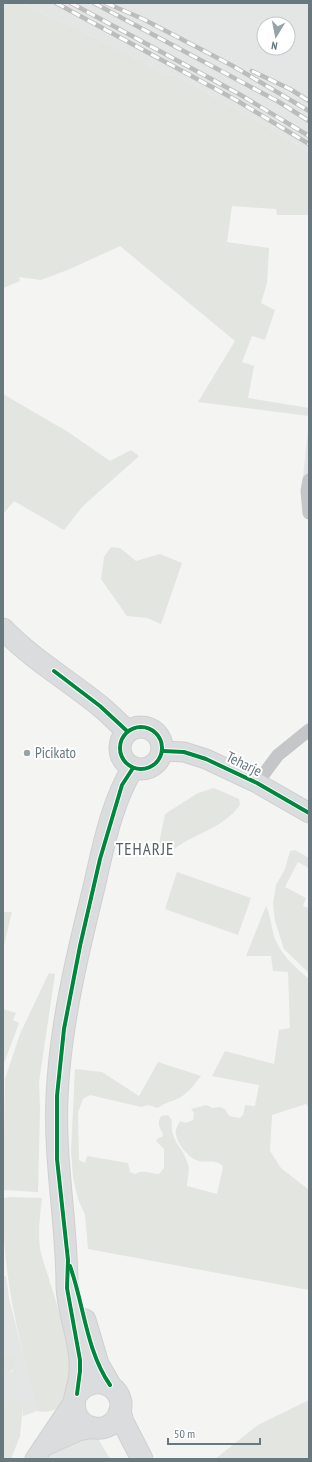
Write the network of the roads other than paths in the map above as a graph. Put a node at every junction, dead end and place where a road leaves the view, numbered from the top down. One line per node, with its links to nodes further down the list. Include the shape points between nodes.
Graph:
1 (309, 480): 2 (street)
2 (309, 513)
3 (3, 629): 5 (main road, via 12,639 100,706)
4 (309, 730): 8 (street, Teharje, via 278,755)
5 (127, 731): 6 (main road, via 146,726 156,732 162,740); 7 (main road, via 121,740 120,749 124,760)
6 (163, 751): 7 (main road, via 159,760 152,766 143,769); 8 (street, Teharje, via 184,752 206,759)
7 (133, 768): 10 (main road, via 122,785 100,859 64,1029 57,1096 57,1159)
8 (257, 783): 9 (street, Teharje)
9 (309, 813)
10 (68, 1260): 11 (main road, via 98,1364); 12 (main road, via 67,1288 80,1360)
11 (110, 1385): 12 (main road, via 103,1382 88,1383); 13 (main road, via 119,1396)
12 (75, 1398): 14 (main road, via 77,1417 82,1423); 15 (street)
13 (120, 1411): 14 (main road, via 112,1424); 17 (main road)
14 (95, 1428): 15 (street, via 78,1431); 16 (main road, via 115,1438)
15 (40, 1453)
16 (129, 1459)
17 (142, 1459)

